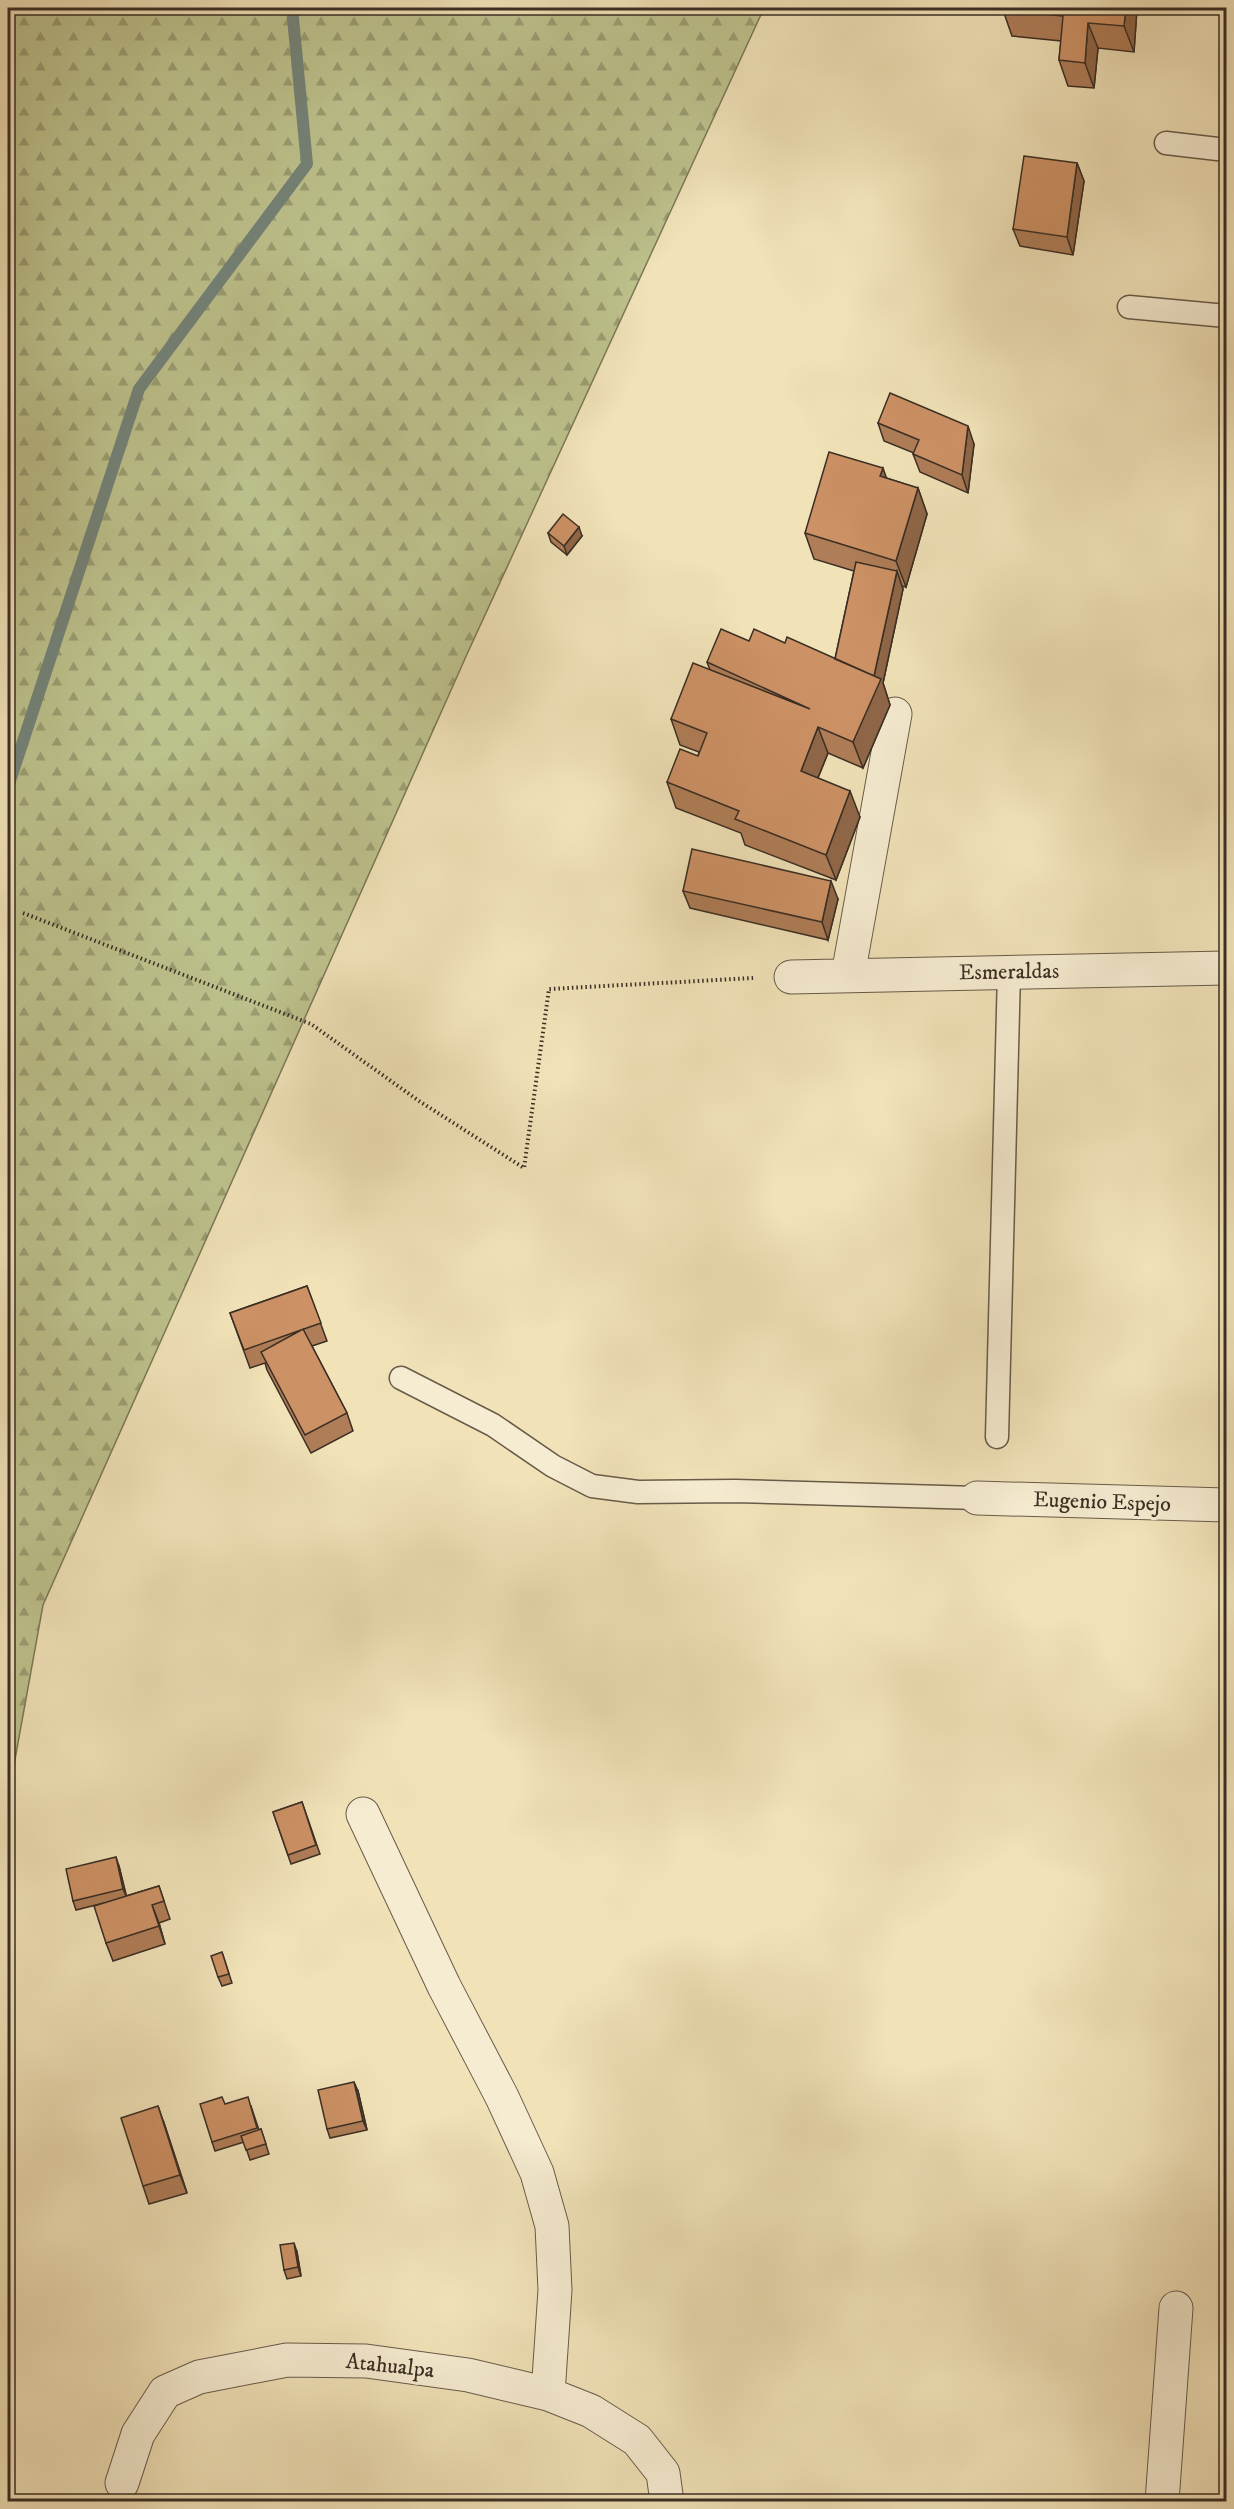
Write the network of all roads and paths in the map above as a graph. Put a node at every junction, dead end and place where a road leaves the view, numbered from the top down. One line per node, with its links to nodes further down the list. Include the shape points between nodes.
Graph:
1 (1166, 143): 2 (lane)
2 (1227, 150)
3 (1129, 308): 4 (lane)
4 (1227, 316)
5 (895, 714): 9 (street)
6 (23, 913): 10 (path, via 311,1024 419,1101 524,1168 549,989)
7 (1227, 968): 8 (street, Esmeraldas)
8 (1009, 972): 9 (street, Esmeraldas); 12 (lane)
9 (848, 975): 10 (street, Esmeraldas)
10 (791, 976)
11 (401, 1378): 13 (lane, via 493,1425 553,1466 592,1486 638,1492)
12 (997, 1437)
13 (977, 1498): 14 (street, Eugenio Espejo)
14 (1227, 1505)
15 (363, 1814): 17 (street, via 537,2173 553,2237 555,2290)
16 (1176, 2307): 20 (street)
17 (548, 2394): 18 (street, Atahualpa, via 468,2375 366,2361 287,2361 199,2377 165,2392 138,2434); 19 (street, Atahualpa, via 591,2411 636,2440 663,2473)
18 (122, 2484)
19 (668, 2502)
20 (1162, 2502)

